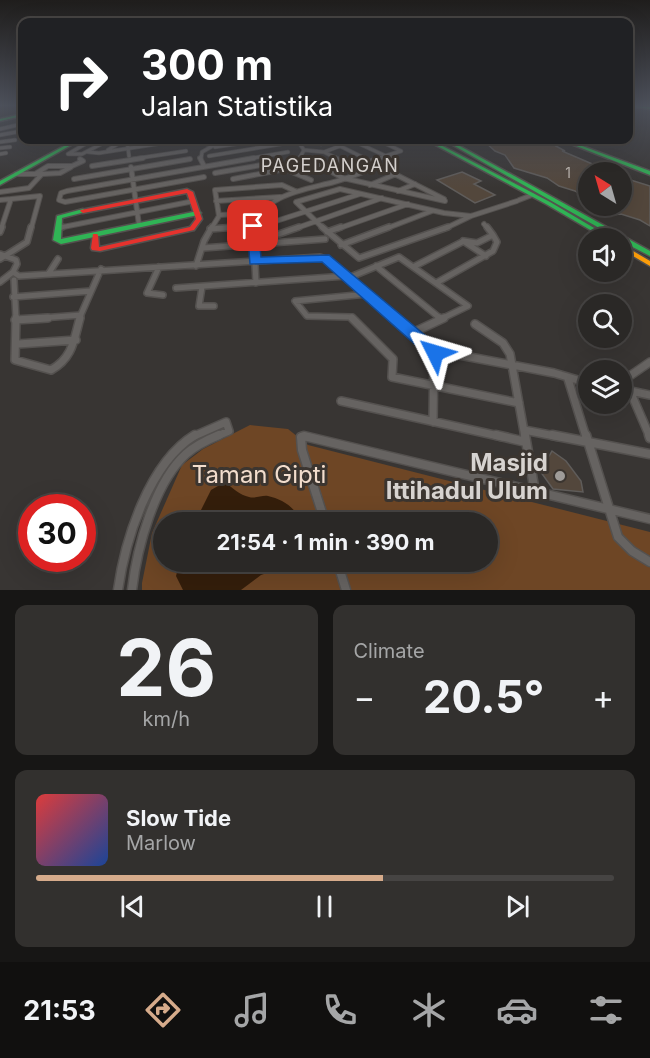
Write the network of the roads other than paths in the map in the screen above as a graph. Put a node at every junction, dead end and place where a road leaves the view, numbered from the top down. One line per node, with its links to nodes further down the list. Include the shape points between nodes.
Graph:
1 (15, 140): 2 (street)
2 (0, 142)
3 (71, 144): 57 (street)
4 (85, 144): 28 (street, via 68,154)
5 (102, 144): 28 (street)
6 (117, 144): 29 (street)
7 (126, 144): 24 (street)
8 (155, 144): 24 (street)
9 (207, 144): 19 (street)
10 (228, 144): 22 (street)
11 (242, 144): 26 (street)
12 (281, 144): 26 (street)
13 (302, 144): 27 (street)
14 (360, 144): 36 (street)
15 (386, 144): 34 (street, via 401,151)
16 (436, 144): 75 (street)
17 (453, 144): 95 (street)
18 (574, 144): 56 (street)
19 (210, 145): 48 (street, via 201,155)
20 (340, 146): 31 (street); 44 (street)
21 (10, 147): 23 (street)
22 (215, 147)
23 (0, 148)
24 (128, 148): 29 (street); 37 (street)
25 (186, 149): 37 (street)
26 (246, 150): 35 (street); 38 (street)
27 (304, 150): 31 (street); 42 (street)
28 (87, 152): 29 (street)
29 (104, 152)
30 (288, 152): 38 (street)
31 (324, 152): 53 (street)
32 (6, 153): 33 (street)
33 (0, 154)
34 (392, 154): 36 (street); 52 (street)
35 (209, 156)
36 (386, 156): 44 (street)
37 (130, 158): 43 (street); 47 (street); 51 (street)
38 (252, 158): 48 (street); 49 (street)
39 (80, 159): 46 (street, via 83,161)
40 (190, 159): 51 (street)
41 (288, 160): 42 (street)
42 (299, 160): 63 (street, via 314,162)
43 (98, 161)
44 (370, 161): 50 (street)
45 (279, 162): 49 (street)
46 (72, 166): 58 (street, via 48,166); 59 (street, via 60,173)
47 (92, 166)
48 (204, 166): 64 (street)
49 (257, 166): 54 (street); 55 (street)
50 (379, 166): 52 (street); 53 (street)
51 (131, 169): 62 (street); 64 (street)
52 (388, 170): 60 (street)
53 (362, 172): 63 (street)
54 (215, 173)
55 (262, 173): 65 (street); 66 (street, via 285,169)
56 (650, 173)
57 (16, 174): 58 (street); 67 (street)
58 (34, 174): 59 (street)
59 (42, 174): 73 (street, via 29,188)
60 (396, 174): 68 (street); 69 (street)
61 (204, 177): 70 (street)
62 (74, 178)
63 (343, 178): 68 (street); 71 (street)
64 (133, 179): 70 (street); 70 (street, via 67,190 59,200)
65 (233, 179)
66 (311, 180)
67 (0, 183)
68 (370, 184): 72 (street)
69 (415, 184): 72 (street); 72 (street, via 446,201)
70 (134, 190): 80 (street)
71 (295, 191): 76 (street); 82 (street, via 282,185 219,189 214,191)
72 (398, 191)
73 (0, 192)
74 (362, 193): 77 (street); 84 (street, via 339,189 298,201); 89 (street)
75 (532, 195): 93 (street); 98 (street)
76 (282, 197): 82 (street); 91 (street)
77 (384, 198): 83 (street); 97 (street)
78 (11, 199): 79 (street); 85 (street); 119 (street, via 40,196 27,242)
79 (0, 200)
80 (136, 200): 81 (street, via 187,191); 88 (street); 103 (street, via 66,214 59,217)
81 (194, 201): 88 (street); 90 (street)
82 (216, 201): 92 (street)
83 (408, 204): 86 (street); 107 (street)
84 (298, 205): 89 (street); 94 (street)
85 (7, 210): 87 (street); 96 (street)
86 (434, 210): 93 (street); 114 (street)
87 (0, 211)
88 (137, 212): 101 (street); 103 (street)
89 (305, 212): 94 (street); 97 (street)
90 (198, 213): 101 (street); 109 (street, via 199,219 192,229 100,249 95,248)
91 (262, 213): 92 (street); 102 (street)
92 (219, 216): 105 (street)
93 (471, 216): 114 (street, via 361,257)
94 (283, 219): 99 (street)
95 (589, 219): 98 (street); 118 (street)
96 (2, 220): 106 (street)
97 (316, 221): 107 (street); 108 (street)
98 (579, 222): 104 (street)
99 (270, 223)
100 (484, 224): 110 (street)
101 (139, 225): 109 (street)
102 (253, 226): 105 (street); 113 (street)
103 (58, 228): 109 (street, via 58,241)
104 (590, 228)
105 (210, 229): 115 (street)
106 (0, 232)
107 (327, 232): 114 (street)
108 (279, 234)
109 (95, 235)
110 (493, 235): 112 (street, via 477,243); 120 (street, via 496,248)
111 (325, 239): 113 (street)
112 (463, 241): 120 (street); 128 (street)
113 (254, 244): 115 (street); 123 (street)
114 (341, 245)
115 (202, 248): 125 (street)
116 (632, 253): 124 (street)
117 (0, 254): 119 (street)
118 (650, 254)
119 (6, 255): 121 (street); 131 (street, via 17,262)
120 (486, 256): 135 (street)
121 (0, 259)
122 (57, 259): 130 (street)
123 (255, 262): 125 (street); 132 (street, via 320,257); 134 (street)
124 (650, 264)
125 (196, 266): 127 (street)
126 (375, 266): 128 (street, via 398,257); 132 (street); 144 (street)
127 (159, 267): 129 (street); 140 (street, via 147,293)
128 (413, 267): 135 (street)
129 (101, 269): 130 (street); 138 (street)
130 (49, 273): 131 (street)
131 (15, 276): 133 (street); 141 (street)
132 (347, 277): 134 (street); 139 (street)
133 (0, 283)
134 (256, 283): 136 (street)
135 (436, 284): 144 (street, via 468,307)
136 (202, 286): 137 (street); 142 (street, via 199,306)
137 (176, 288)
138 (91, 291): 141 (street); 143 (street)
139 (367, 294): 147 (street); 156 (street, via 297,299 295,303 307,316 351,317 393,359 391,376)
140 (163, 295)
141 (13, 297): 145 (street)
142 (214, 306)
143 (81, 315): 145 (street); 148 (street)
144 (441, 319): 147 (street)
145 (15, 320): 149 (street)
146 (475, 324): 152 (street, via 505,345)
147 (412, 333): 150 (street, via 427,345 428,351)
148 (76, 340): 149 (street); 149 (street, via 66,360 51,370 17,362)
149 (18, 344)
150 (436, 352): 152 (street); 156 (street)
151 (650, 362): 153 (street)
152 (512, 366): 154 (street); 161 (street)
153 (632, 374)
154 (568, 379): 155 (street); 166 (street)
155 (578, 381)
156 (434, 385): 161 (street); 162 (street)
157 (632, 391): 159 (street)
158 (632, 395): 164 (street)
159 (650, 395)
160 (341, 401): 162 (street)
161 (519, 403): 163 (street)
162 (433, 422): 165 (street)
163 (524, 430): 165 (street); 166 (street)
164 (649, 433)
165 (526, 442): 168 (street)
166 (586, 442): 167 (street); 169 (street)
167 (650, 454)
168 (535, 492): 169 (street); 170 (street, via 304,436 302,450)
169 (610, 509): 171 (street); 172 (street, via 622,542)
170 (322, 512)
171 (650, 519)
172 (650, 562)
173 (340, 572): 176 (street)
174 (118, 590): 175 (street, via 131,532 169,458 192,438 226,422 229,431 196,446 176,464 143,531)
175 (132, 590)
176 (346, 590)

